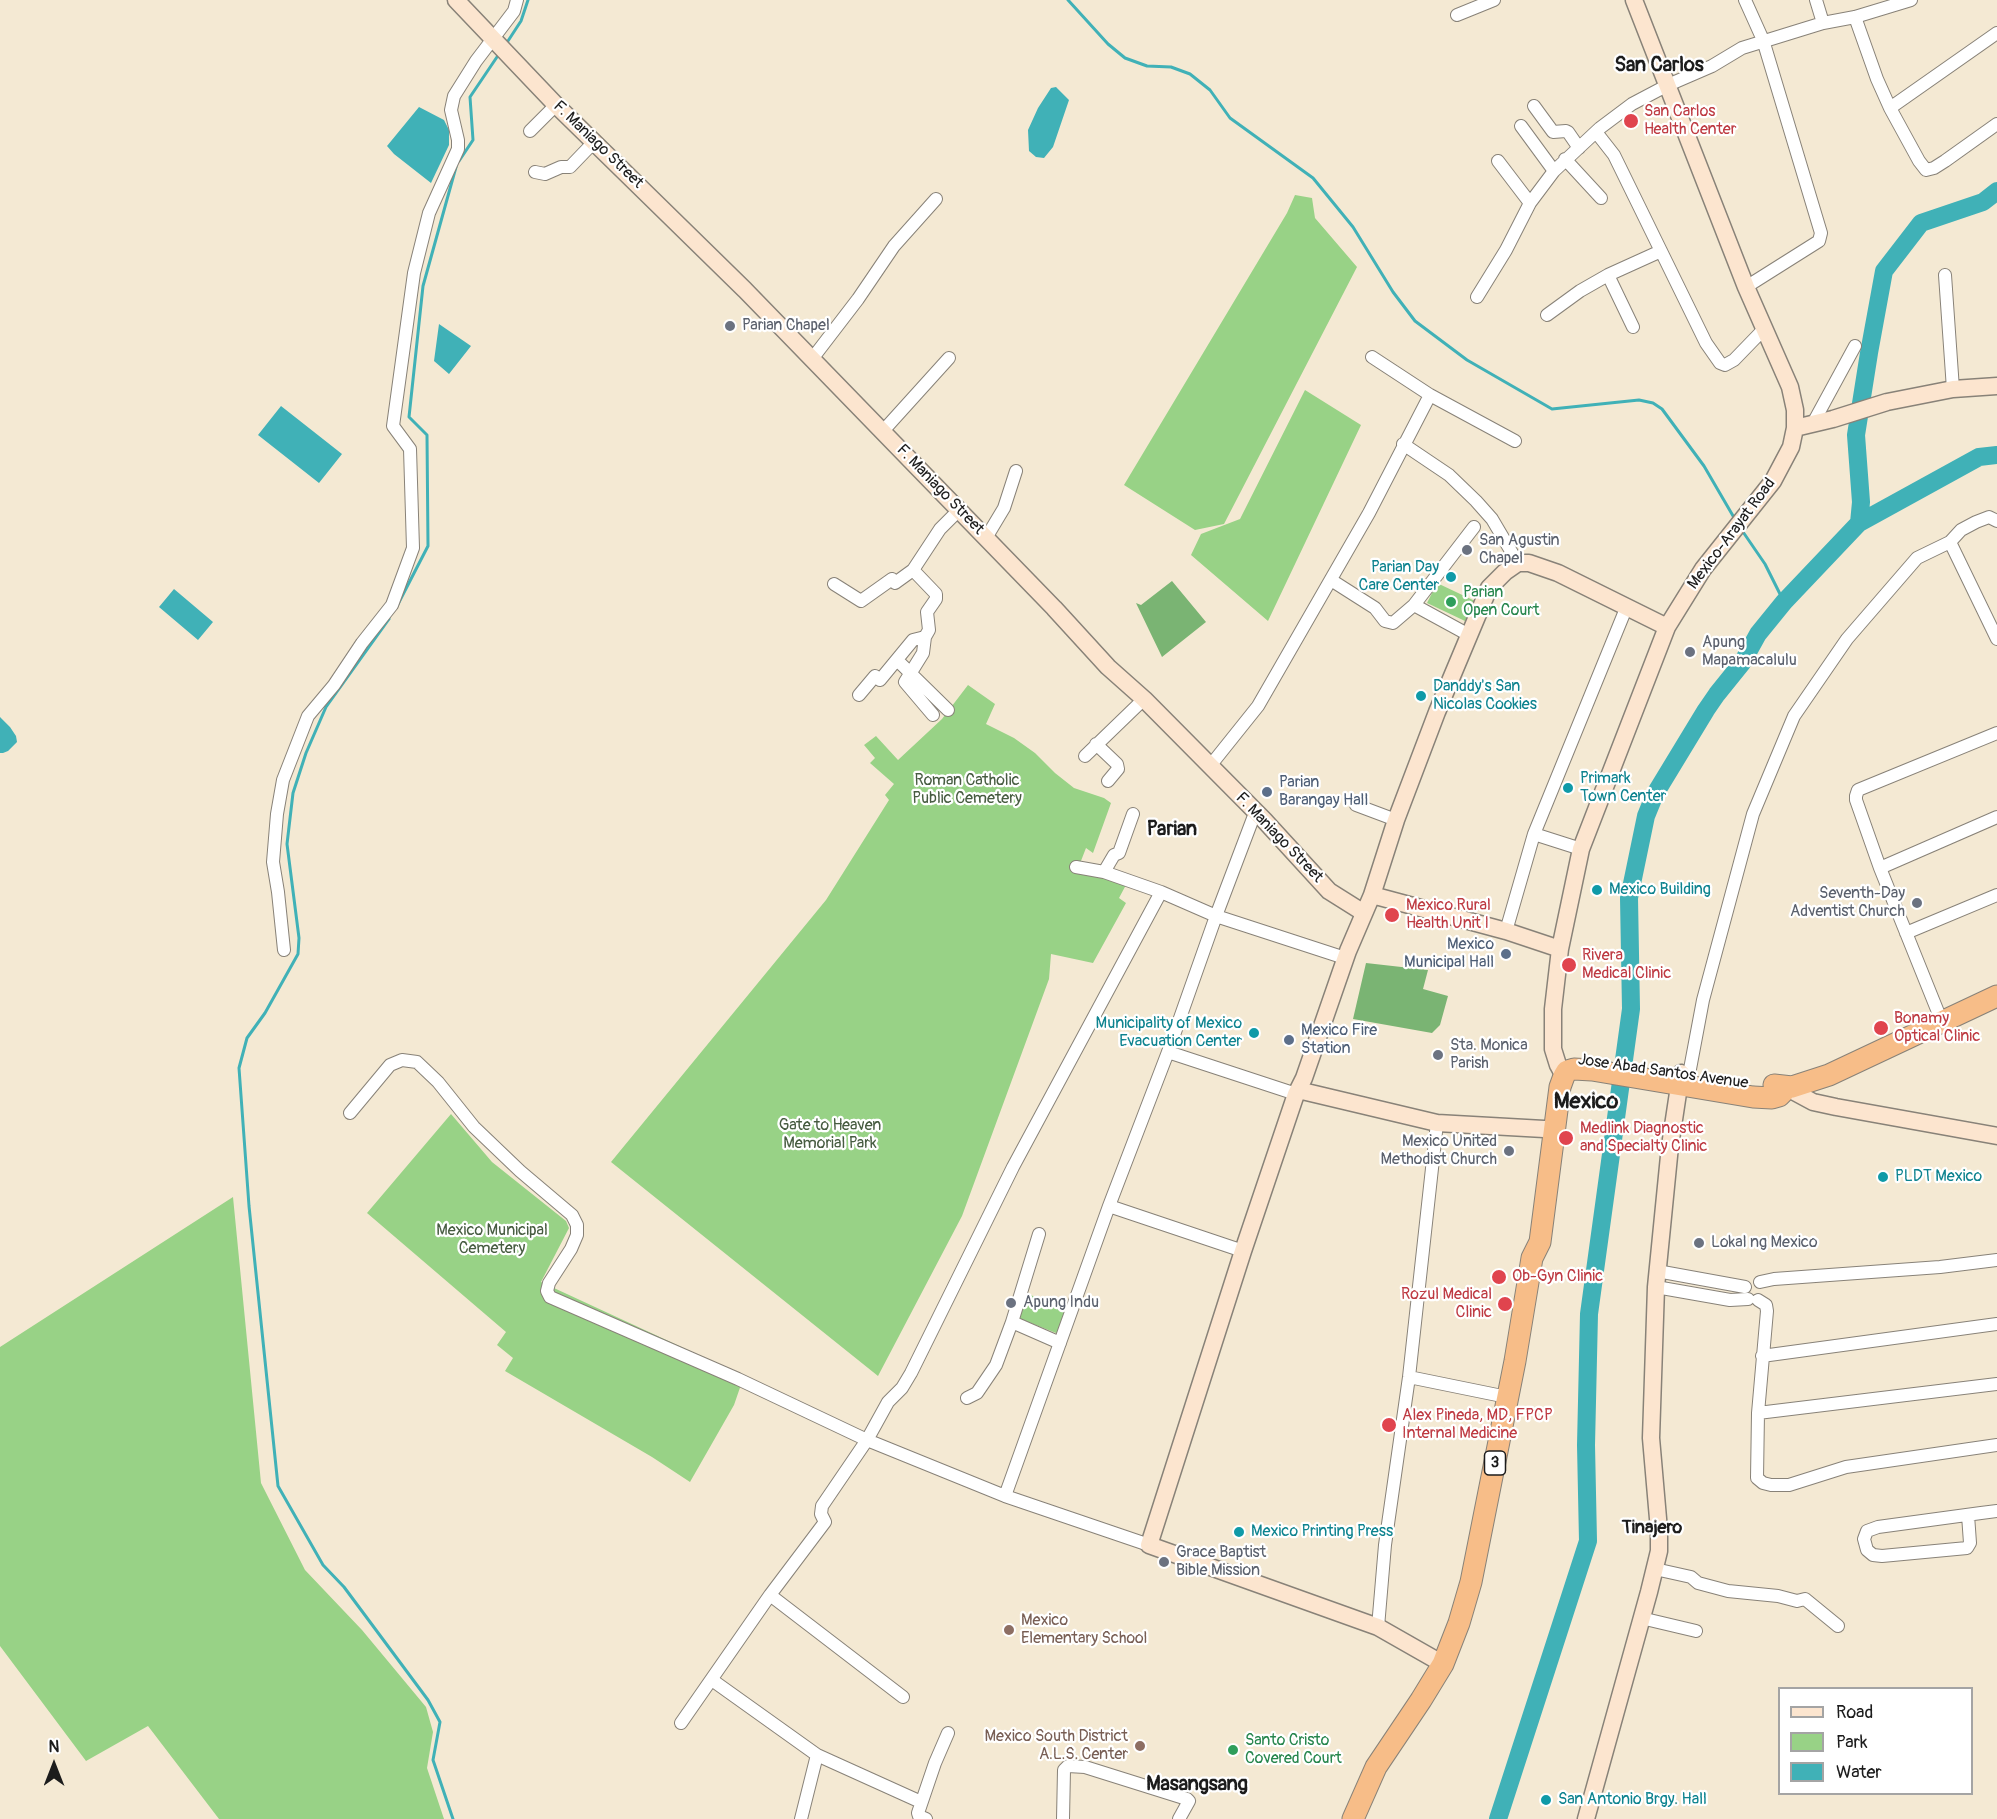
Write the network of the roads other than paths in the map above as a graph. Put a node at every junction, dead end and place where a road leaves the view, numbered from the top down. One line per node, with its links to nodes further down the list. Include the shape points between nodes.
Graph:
1 (456, 0): 13 (main road, F. Maniago Street)
2 (517, 0): 13 (street)
3 (1494, 0): 8 (street)
4 (1634, 0): 14 (main road, Mexico-Arayat Road)
5 (1745, 0): 12 (street)
6 (1816, 0): 10 (street)
7 (1911, 0): 9 (street)
8 (1458, 15)
9 (1855, 17): 10 (street); 17 (street)
10 (1824, 23): 12 (street)
11 (1997, 33): 17 (street)
12 (1762, 40): 14 (street); 34 (street, via 1821,238)
13 (495, 41): 15 (main road, F. Maniago Street); 96 (street, via 476,61 452,104 458,149 429,213 414,273 393,426 410,449 413,548 392,605 308,716 284,780 273,862)
14 (1668, 85): 21 (street, via 1632,104); 34 (main road, Mexico-Arayat Road)
15 (556, 105): 20 (street); 22 (main road, F. Maniago Street)
16 (1534, 106): 23 (street, via 1553,132 1568,132)
17 (1890, 108): 18 (street, via 1926,170)
18 (1997, 124)
19 (1521, 126): 26 (street)
20 (530, 131)
21 (1596, 132): 23 (street); 31 (street, via 1614,155)
22 (594, 142): 27 (street, via 570,167 545,174); 42 (main road, F. Maniago Street)
23 (1579, 148): 24 (street)
24 (1565, 159): 26 (street); 28 (street)
25 (1498, 161): 30 (street)
26 (1554, 171): 30 (street)
27 (535, 172)
28 (1601, 198)
29 (936, 199): 42 (street, via 894,246)
30 (1530, 203): 35 (street)
31 (1660, 251): 32 (street); 38 (street, via 1720,363 1734,360)
32 (1608, 275): 36 (street); 37 (street)
33 (1945, 275): 44 (street)
34 (1746, 287): 38 (main road, Mexico-Arayat Road)
35 (1477, 297)
36 (1547, 315)
37 (1632, 327)
38 (1764, 329): 47 (main road, Mexico-Arayat Road, via 1790,387)
39 (1855, 346): 46 (street)
40 (1372, 357): 45 (street)
41 (949, 358): 48 (street)
42 (812, 359): 48 (main road, F. Maniago Street)
43 (1997, 386): 44 (main road)
44 (1953, 389): 46 (main road, via 1887,402)
45 (1430, 395): 49 (street); 50 (street)
46 (1812, 425): 47 (main road)
47 (1795, 428): 63 (main road, Mexico-Arayat Road, via 1791,447 1773,481 1697,578)
48 (883, 431): 52 (main road, F. Maniago Street)
49 (1515, 441)
50 (1403, 444): 57 (street, via 1449,475 1476,501 1492,519); 59 (street)
51 (1016, 471): 55 (street, via 1004,508)
52 (959, 510): 55 (main road, F. Maniago Street); 58 (street, via 940,529)
53 (1997, 521): 56 (street, via 1989,517 1976,522)
54 (1474, 527): 61 (street)
55 (986, 538): 70 (main road, F. Maniago Street, via 1108,667)
56 (1950, 542): 66 (street); 102 (street, via 1917,558 1905,571 1848,639 1790,724 1752,814)
57 (1518, 563): 62 (main road, via 1541,566); 64 (main road, via 1489,588)
58 (913, 570): 60 (street, via 895,583 892,579 861,601); 65 (street, via 936,594 927,612 930,627)
59 (1331, 580): 61 (street, via 1375,608 1388,623 1402,617); 76 (street, via 1258,706)
60 (834, 584)
61 (1413, 605): 64 (street)
62 (1627, 606): 63 (main road); 83 (street)
63 (1667, 627): 84 (main road, Mexico-Arayat Road)
64 (1469, 635): 82 (main road)
65 (925, 637): 67 (street, via 914,640); 68 (street, via 923,654)
66 (1997, 639)
67 (897, 660): 68 (street); 69 (street, via 880,680 875,676)
68 (911, 673): 71 (street); 72 (street, via 905,682)
69 (859, 695)
70 (1144, 699): 74 (street); 76 (main road, F. Maniago Street)
71 (948, 710)
72 (933, 715)
73 (1997, 733): 86 (street, via 1858,790 1856,800)
74 (1096, 744): 75 (street); 77 (street, via 1117,764 1118,769)
75 (1085, 756)
76 (1210, 766): 79 (main road, F. Maniago Street)
77 (1108, 781)
78 (1356, 805): 82 (street)
79 (1256, 813): 91 (main road, F. Maniago Street, via 1329,891); 92 (street)
80 (1133, 814): 87 (street, via 1119,853)
81 (1997, 817): 86 (street)
82 (1396, 820): 89 (main road)
83 (1534, 834): 84 (street); 93 (street)
84 (1581, 849): 95 (main road, Mexico-Arayat Road)
85 (1076, 867): 87 (street)
86 (1880, 868): 94 (street)
87 (1104, 872): 88 (street)
88 (1161, 892): 92 (street); 126 (street, via 1013,1167 911,1373 888,1402)
89 (1372, 895): 91 (main road); 93 (main road)
90 (1997, 895): 94 (street)
91 (1364, 913): 97 (main road)
92 (1216, 916): 97 (street); 100 (street)
93 (1506, 931): 95 (main road)
94 (1906, 933): 99 (street)
95 (1560, 949): 101 (main road, Mexico-Arayat Road, via 1553,1049)
96 (284, 950)
97 (1345, 958): 104 (main road)
98 (1997, 996): 99 (highway, Jose Abad Santos Avenue)
99 (1942, 1022): 103 (highway, Jose Abad Santos Avenue, via 1829,1075)
100 (1168, 1052): 104 (street); 109 (street)
101 (1561, 1071): 102 (highway, Jose Abad Santos Avenue, via 1564,1060 1574,1059 1594,1066); 107 (highway, Jose Abad Santos Avenue / 3, via 1551,1072); 112 (highway, Jose Abad Santos Avenue / 3, via 1540,1242)
102 (1684, 1079): 103 (highway, Jose Abad Santos Avenue); 114 (main road, via 1670,1146)
103 (1787, 1088): 108 (main road, via 1813,1102)
104 (1297, 1092): 106 (main road); 111 (main road)
105 (350, 1113): 126 (street, via 390,1065 402,1060 417,1062 474,1127 572,1215 577,1235 549,1283 550,1297)
106 (1437, 1123): 107 (main road); 121 (street)
107 (1544, 1129): 112 (highway, Jose Abad Santos Avenue / 3, via 1530,1241)
108 (1997, 1136)
109 (1109, 1206): 111 (street); 119 (street)
110 (1040, 1234): 117 (street)
111 (1243, 1251): 131 (main road)
112 (1532, 1258): 124 (highway, Jose Abad Santos Avenue / 3)
113 (1997, 1260): 115 (street)
114 (1656, 1279): 116 (street, via 1730,1300); 132 (main road, via 1651,1438 1659,1530)
115 (1760, 1282): 116 (street, via 1752,1281); 116 (street, via 1764,1292)
116 (1750, 1295): 120 (street, via 1766,1305)
117 (1012, 1322): 119 (street); 123 (street, via 996,1365 977,1393)
118 (1997, 1324): 120 (street)
119 (1060, 1343): 128 (street)
120 (1762, 1356): 125 (street)
121 (1409, 1377): 124 (street); 136 (street, via 1385,1545)
122 (1997, 1384): 125 (street)
123 (967, 1398)
124 (1507, 1398): 138 (highway, Jose Abad Santos Avenue / 3, via 1471,1582)
125 (1758, 1413): 127 (street, via 1757,1478 1771,1485 1789,1485 1846,1467)
126 (867, 1440): 128 (street); 133 (street, via 822,1506 825,1522)
127 (1997, 1445)
128 (1005, 1496): 131 (street)
129 (1997, 1510): 130 (street)
130 (1968, 1515): 130 (street, via 1971,1543 1967,1548 1882,1556 1868,1551 1864,1539 1867,1532 1878,1527)
131 (1149, 1545): 136 (main road)
132 (1655, 1569): 134 (main road); 135 (street, via 1728,1591 1804,1599)
133 (770, 1595): 139 (street); 140 (street)
134 (1641, 1618): 137 (street); 150 (main road)
135 (1838, 1626)
136 (1378, 1627): 138 (main road)
137 (1696, 1632)
138 (1443, 1664): 149 (highway, Jose Abad Santos Avenue / 3, via 1376,1767)
139 (712, 1680): 141 (street); 143 (street)
140 (903, 1697)
141 (681, 1723)
142 (948, 1733): 144 (street)
143 (817, 1755): 144 (street); 145 (street)
144 (921, 1802): 146 (street, via 918,1814)
145 (801, 1819)
146 (926, 1819)
147 (1063, 1819): 148 (street, via 1064,1770 1068,1766 1085,1767 1188,1799)
148 (1179, 1819)
149 (1353, 1819)
150 (1586, 1819)

